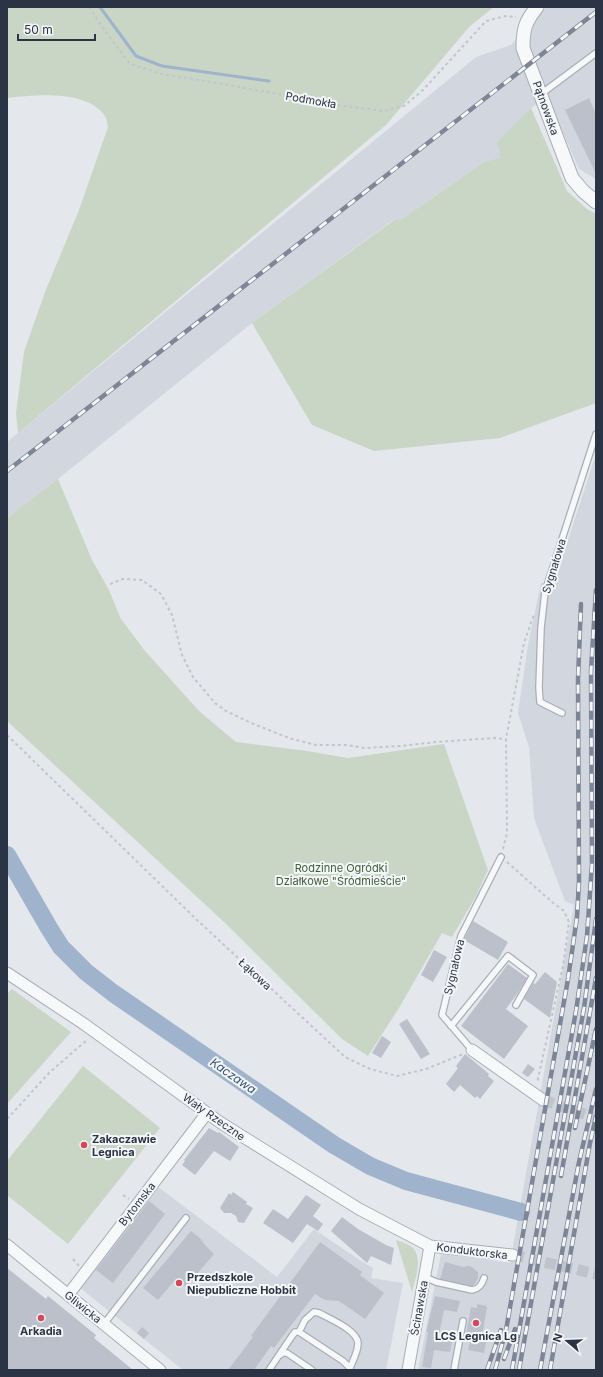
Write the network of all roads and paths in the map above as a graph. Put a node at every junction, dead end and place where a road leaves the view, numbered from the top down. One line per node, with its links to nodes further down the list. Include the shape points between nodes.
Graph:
1 (89, 7): 3 (path, Podmokła, via 130,64 162,74 384,111 404,106 422,91 486,21 506,16)
2 (537, 7): 3 (street, Pątnowska)
3 (528, 19): 5 (street, Pątnowska, via 523,33 523,48)
4 (596, 53): 5 (lane)
5 (541, 94): 6 (street, Pątnowska, via 572,178 582,191)
6 (596, 202)
7 (596, 434): 10 (lane, Sygnałowa, via 545,592 540,628 540,702)
8 (110, 584): 12 (path, via 123,579 142,580 161,594 172,615 182,655 193,677 215,703 251,723 289,738 316,745 364,748)
9 (535, 612): 12 (path, via 524,643)
10 (562, 713)
11 (7, 734): 18 (path, Łąkowa, via 196,919 345,1057 370,1070 397,1076 426,1069)
12 (506, 739): 13 (path, via 507,833)
13 (500, 857): 16 (lane, Sygnałowa, via 461,936 442,1015); 19 (path, via 564,911 569,922)
14 (7, 973): 17 (street, Wały Rzeczne)
15 (516, 1005): 16 (lane, via 533,975 508,956)
16 (451, 1026): 18 (lane, Sygnałowa)
17 (95, 1032): 20 (street, Wały Rzeczne); 21 (path, via 50,1072)
18 (472, 1050): 19 (street)
19 (539, 1097)
20 (207, 1113): 26 (street, Wały Rzeczne, via 352,1205); 30 (street, Bytomska)
21 (7, 1119)
22 (123, 1195): 23 (path)
23 (128, 1198)
24 (186, 1218): 32 (lane)
25 (7, 1245): 30 (street, Gliwicka)
26 (430, 1246): 27 (street, Konduktorska); 28 (street, Ścinawska)
27 (513, 1255)
28 (425, 1277): 29 (lane, via 472,1290 481,1286); 39 (street, Ścinawska)
29 (484, 1278)
30 (68, 1294): 32 (street, Gliwicka)
31 (463, 1321): 40 (lane)
32 (104, 1324): 36 (street, Gliwicka)
33 (299, 1332): 34 (lane, via 295,1332); 35 (lane, via 343,1361); 35 (lane, via 305,1320 314,1312 349,1330 357,1339 358,1345)
34 (279, 1355): 37 (lane); 38 (lane, via 287,1353)
35 (350, 1369)
36 (160, 1370)
37 (269, 1370)
38 (312, 1370)
39 (408, 1370)
40 (454, 1370)

